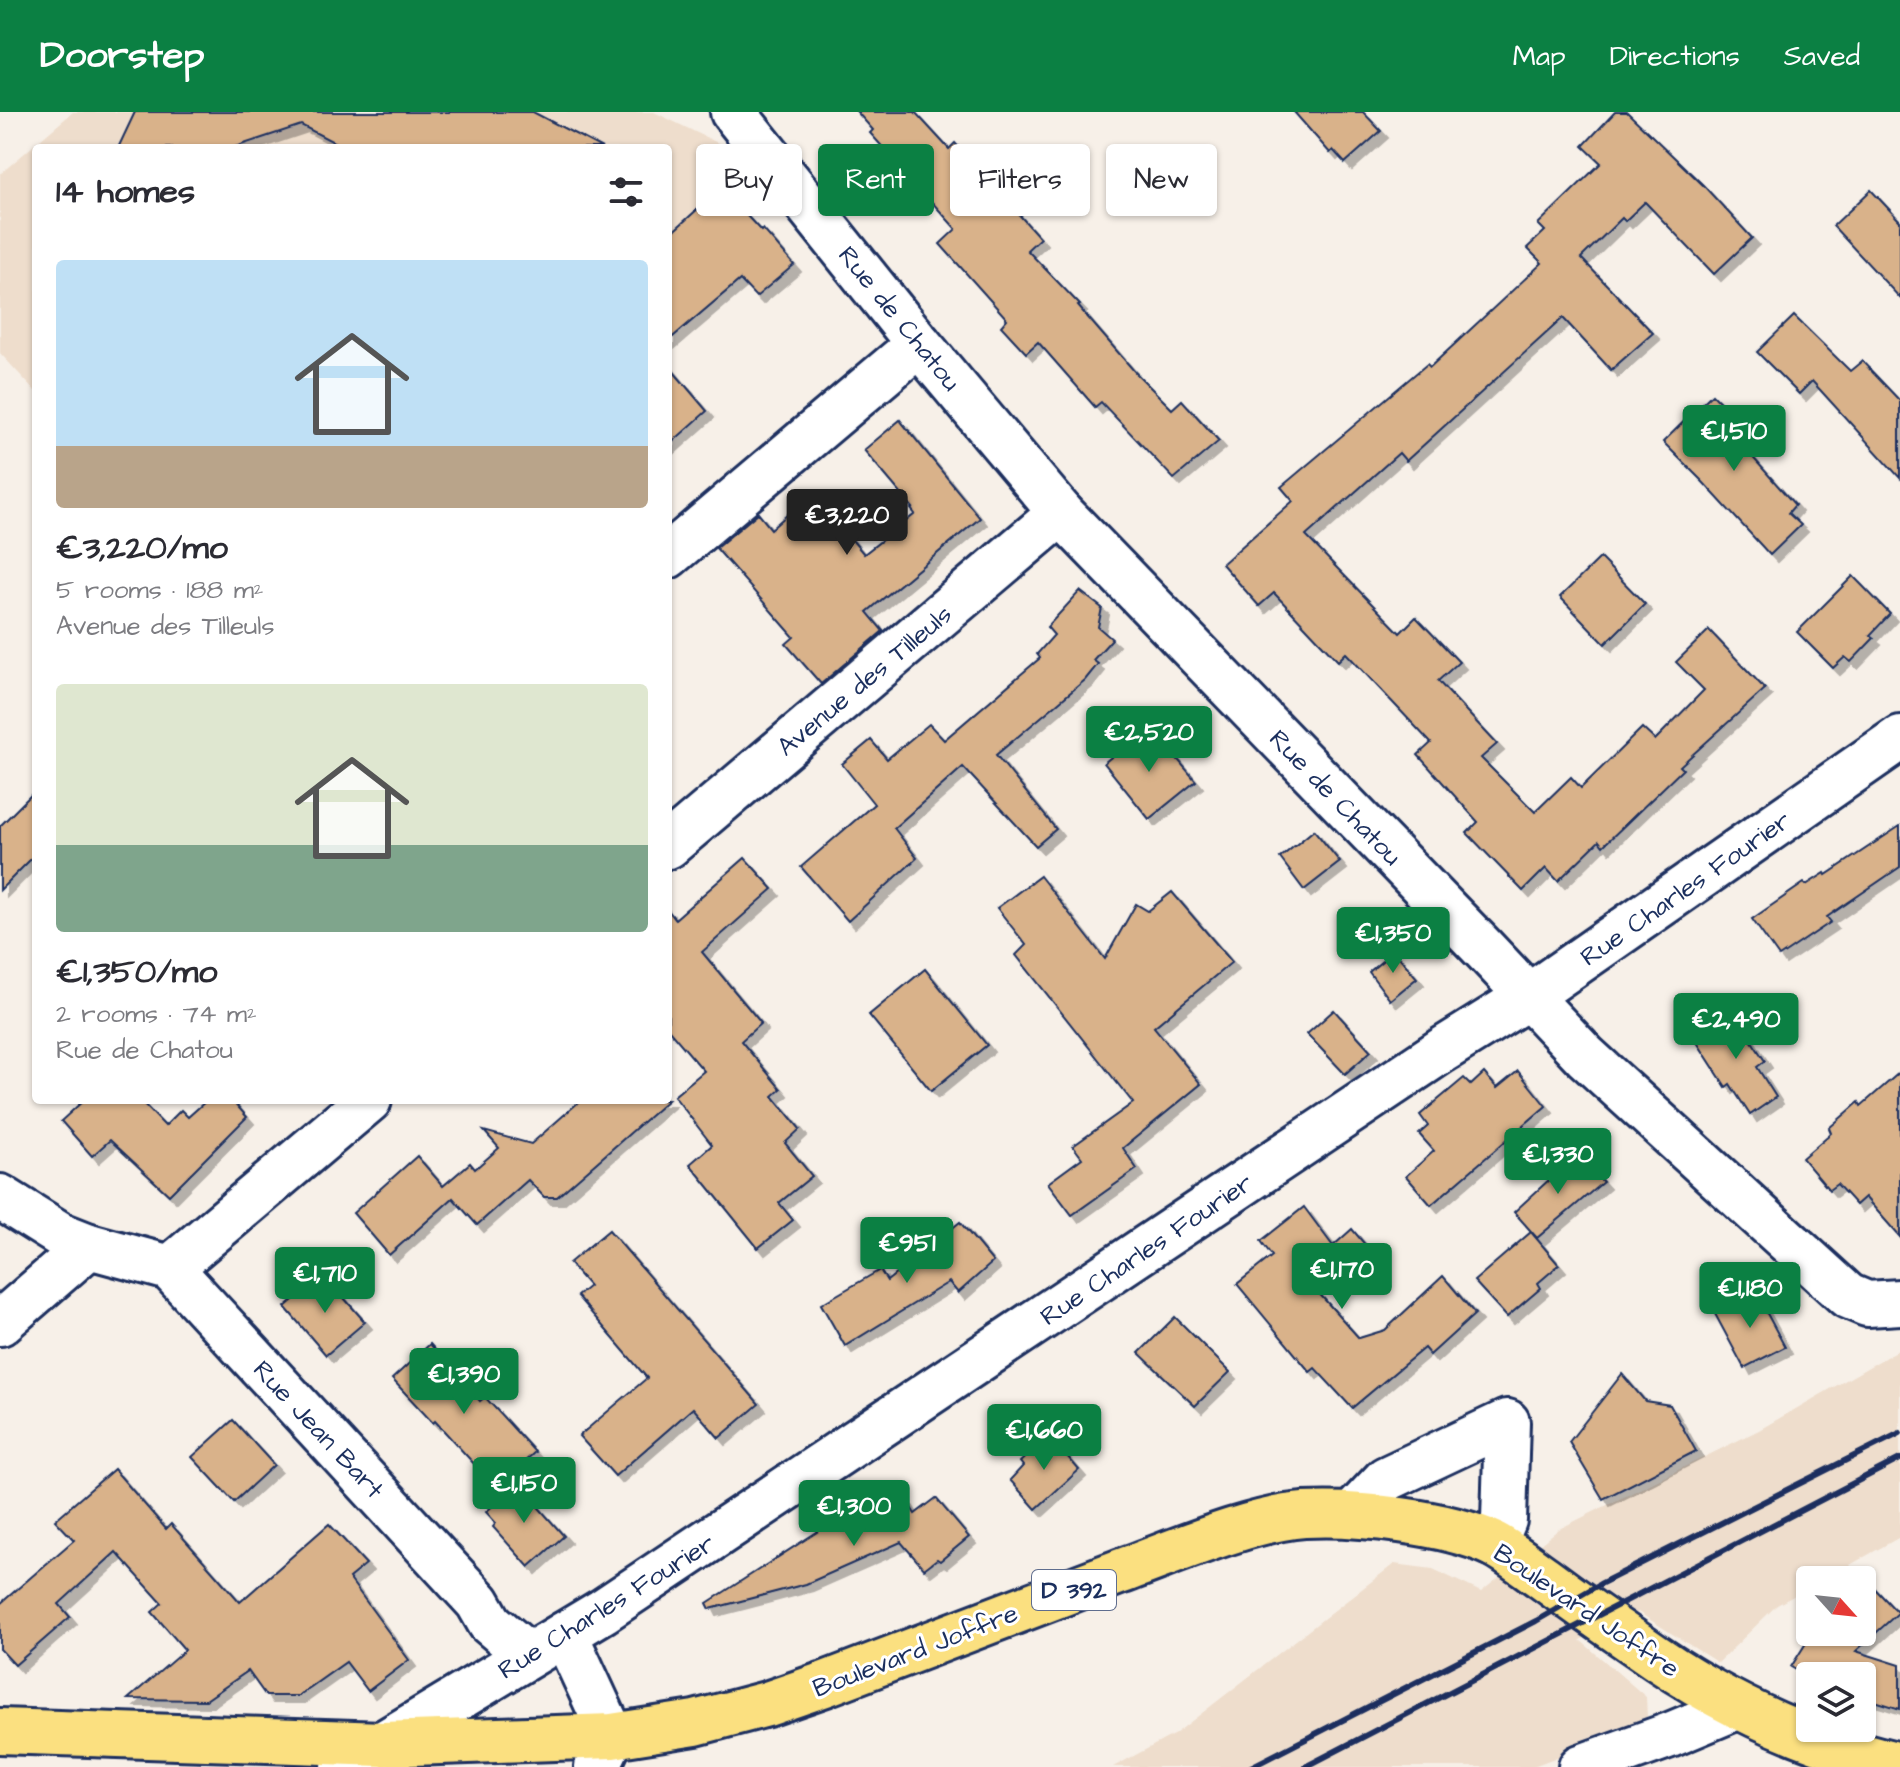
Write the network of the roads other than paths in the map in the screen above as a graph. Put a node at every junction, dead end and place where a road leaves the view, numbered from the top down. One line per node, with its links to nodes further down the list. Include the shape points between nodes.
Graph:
1 (733, 112): 2 (street, Rue de Chatou)
2 (919, 344): 3 (street, Rue de Chatou); 4 (street)
3 (1061, 513): 6 (street, Avenue des Tilleuls); 7 (street, Rue de Chatou)
4 (672, 553)
5 (1900, 738): 7 (street, Rue Charles Fourier)
6 (672, 843)
7 (1529, 996): 12 (street, Rue de Chatou, via 1585,1056 1848,1296 1867,1304); 16 (street, Rue Charles Fourier)
8 (364, 1104): 11 (street)
9 (0, 1197): 10 (street)
10 (89, 1246): 11 (street); 13 (street)
11 (170, 1268): 17 (street, Rue Jean Bart, via 478,1602 490,1623)
12 (1900, 1302)
13 (0, 1323)
14 (1352, 1515): 15 (main road, Boulevard Joffre / D 392, via 1431,1524); 15 (street, via 1386,1479 1507,1422 1504,1520); 21 (main road, Boulevard Joffre / D 392, via 1269,1521 1167,1554 825,1684)
15 (1494, 1544): 18 (main road, Boulevard Joffre / D 392, via 1641,1648)
16 (565, 1634): 17 (street, Rue Charles Fourier); 21 (street)
17 (528, 1655): 20 (street, Rue Charles Fourier)
18 (1737, 1707): 22 (main road, Boulevard Joffre / D 392, via 1803,1736); 24 (street)
19 (0, 1731): 20 (main road, Boulevard Joffre / D 392)
20 (383, 1744): 21 (main road, Boulevard Joffre / D 392); 23 (street, Rue Charles Fourier)
21 (604, 1752)
22 (1900, 1765)
23 (344, 1767)
24 (1581, 1767)

